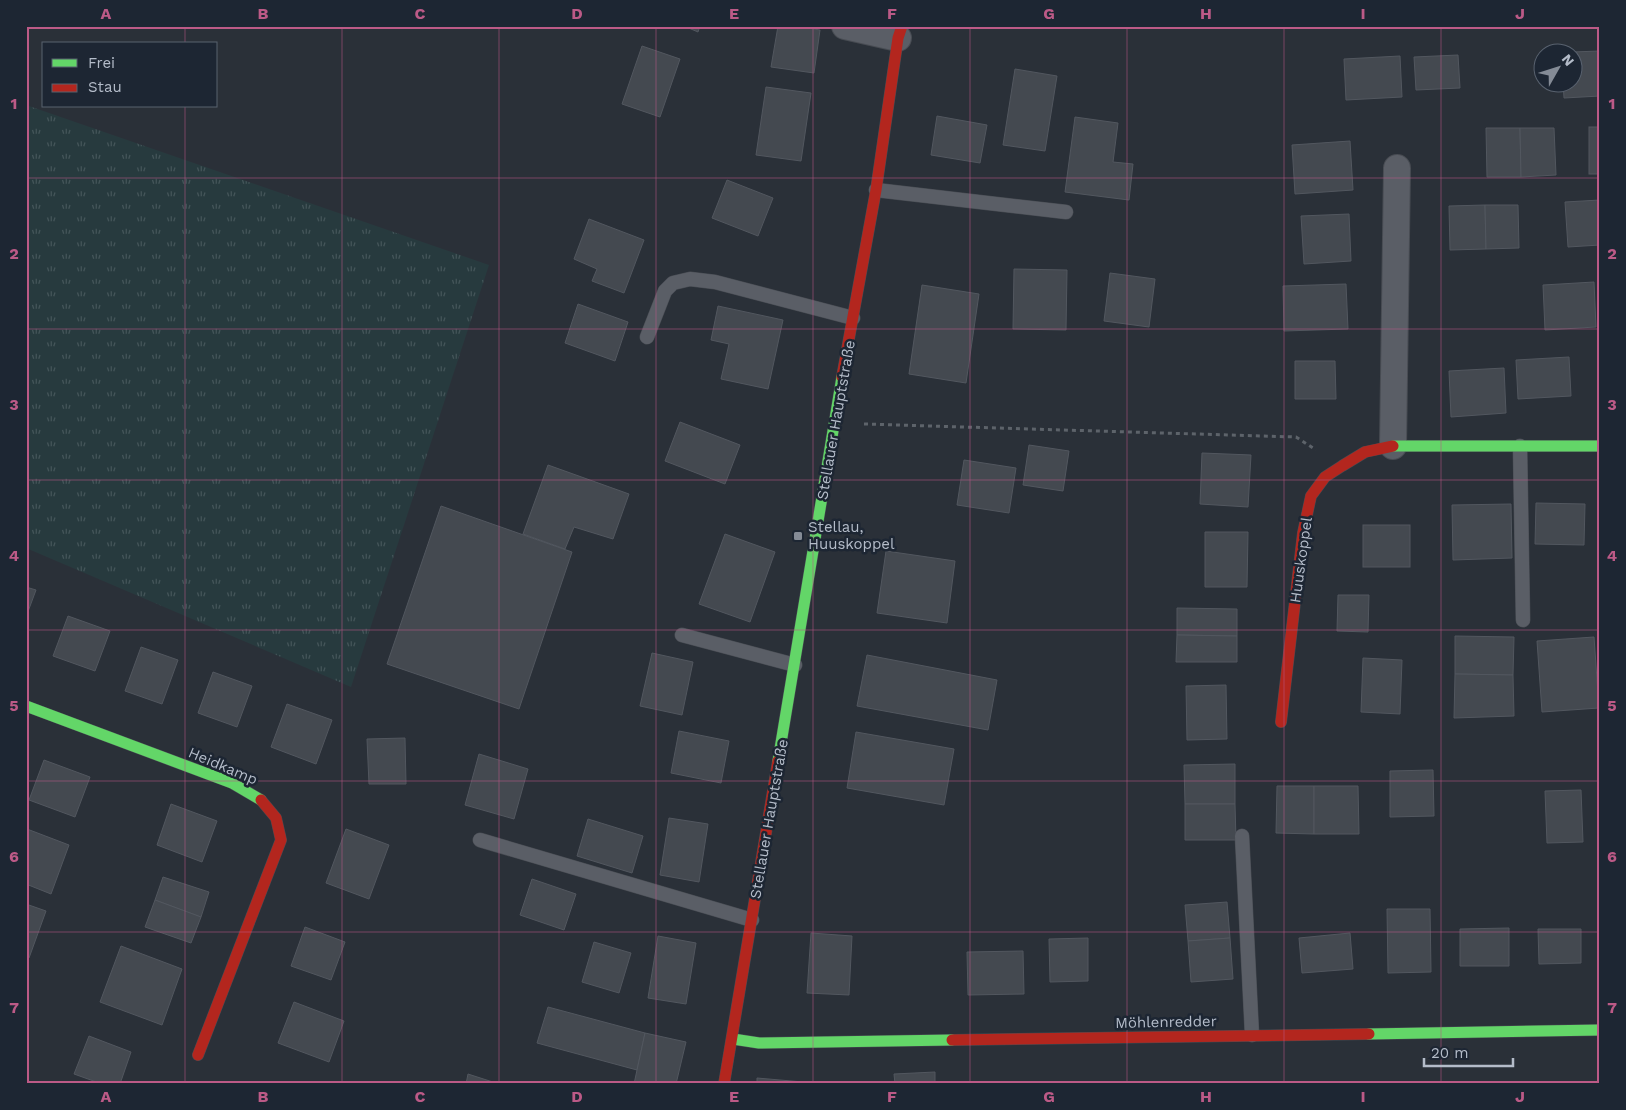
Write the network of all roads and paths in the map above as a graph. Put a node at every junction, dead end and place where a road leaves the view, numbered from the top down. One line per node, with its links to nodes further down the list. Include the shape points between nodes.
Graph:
1 (845, 26): 2 (street, Stellauer Hauptstraße)
2 (900, 32): 4 (street, Stellauer Hauptstraße)
3 (1397, 168): 9 (street)
4 (876, 190): 5 (lane); 6 (street, Stellauer Hauptstraße)
5 (1066, 212)
6 (853, 318): 7 (lane, via 715,282 690,279 673,283 665,291); 8 (street, Stellauer Hauptstraße)
7 (647, 337)
8 (834, 422): 12 (path, via 1296,437); 15 (street, Stellauer Hauptstraße)
9 (1393, 446): 10 (street, Huuskoppel); 12 (street, Huuskoppel, via 1365,452)
10 (1520, 446): 11 (street, Huuskoppel); 13 (lane)
11 (1600, 446)
12 (1342, 466): 17 (street, Huuskoppel, via 1325,477 1311,496 1303,533)
13 (1522, 620)
14 (682, 635): 15 (lane)
15 (795, 665): 20 (street, Stellauer Hauptstraße)
16 (26, 706): 24 (street, Heidkamp, via 232,783 262,800 276,818 281,840)
17 (1281, 722)
18 (1242, 836): 22 (lane)
19 (480, 840): 20 (lane, Stellauer Hauptstraße)
20 (752, 920): 23 (street, Stellauer Hauptstraße)
21 (1600, 1030): 22 (street, Möhlenredder)
22 (1252, 1035): 23 (street, Möhlenredder, via 759,1043)
23 (733, 1039): 25 (street, Stellauer Hauptstraße)
24 (198, 1055)
25 (724, 1084)

